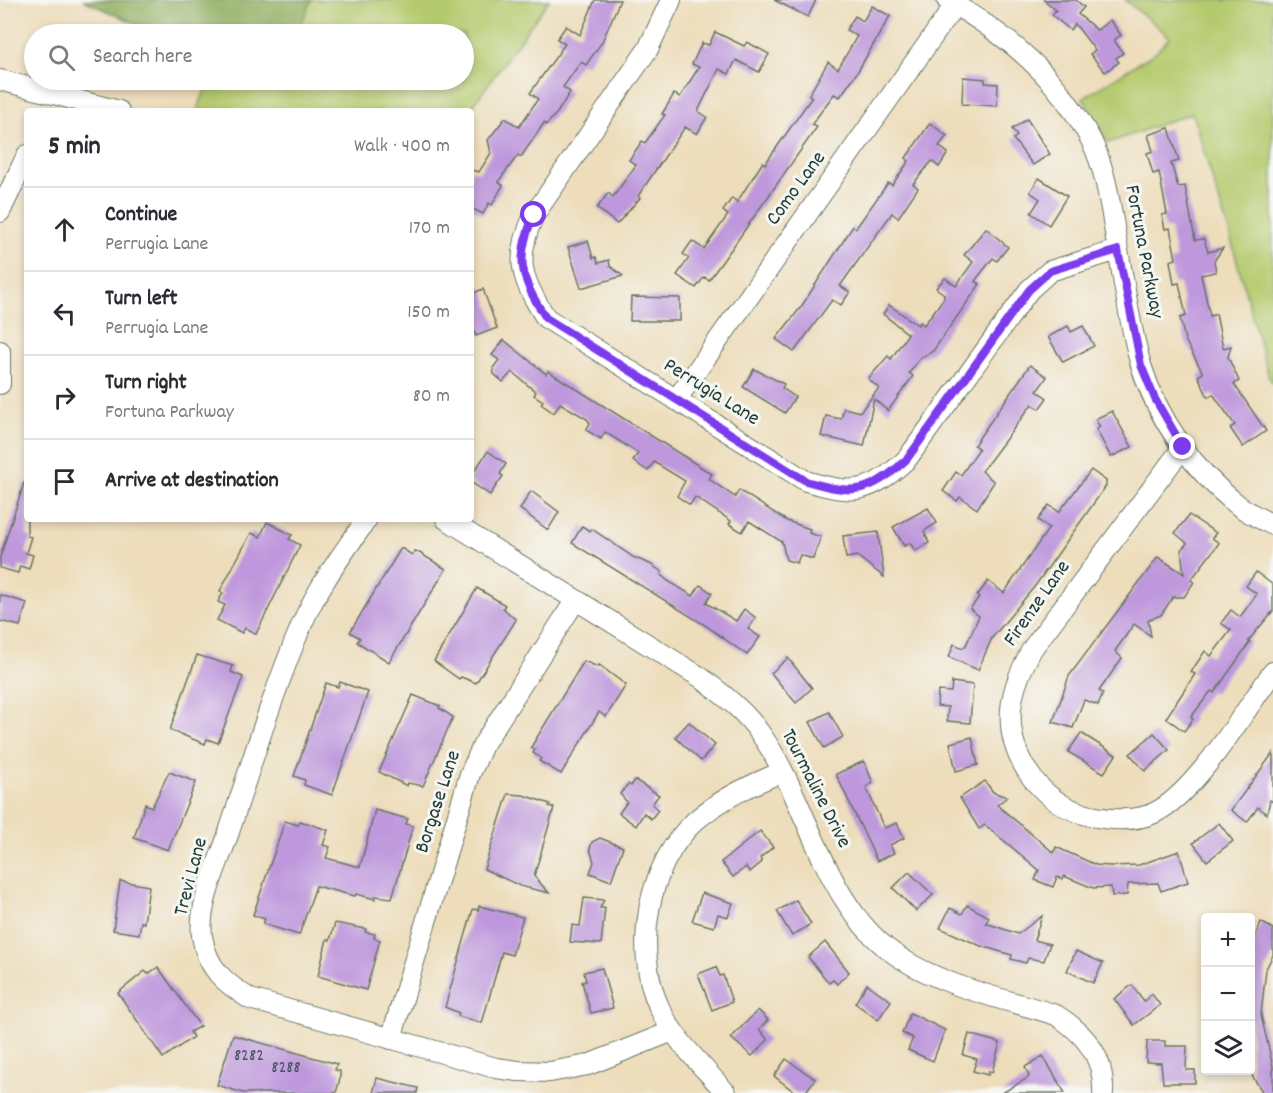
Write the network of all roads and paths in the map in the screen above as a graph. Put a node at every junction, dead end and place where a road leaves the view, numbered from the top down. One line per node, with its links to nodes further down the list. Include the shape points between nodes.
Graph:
1 (671, 0): 11 (street, Perrugia Lane, via 648,49 534,215 524,238 521,266 527,288 546,318)
2 (951, 2): 8 (street, Fortuna Parkway, via 1027,55 1062,92 1092,141 1108,187); 11 (street, Como Lane)
3 (0, 80): 4 (street)
4 (52, 102): 5 (street)
5 (97, 108)
6 (24, 161): 7 (street)
7 (0, 212)
8 (1118, 250): 11 (street, Perrugia Lane, via 1050,271 1029,290 907,459 883,481 868,487 839,490 806,481); 12 (street, Fortuna Parkway, via 1141,365 1155,399)
9 (0, 351): 10 (street)
10 (0, 384)
11 (676, 399)
12 (1183, 447): 15 (street, Fortuna Parkway, via 1231,499); 17 (street, Firenze Lane, via 1032,649 1020,672 1011,708 1012,725 1027,773 1058,803 1078,813 1114,819 1154,813 1187,790)
13 (365, 522): 20 (street, Trevi Lane, via 303,622 205,906 202,935 209,958 224,982 250,999)
14 (451, 522): 16 (street, Tourmaline Drive)
15 (1273, 525)
16 (576, 601): 18 (street, Tourmaline Drive, via 700,677 739,707 761,733); 20 (street, Borgase Lane, via 483,745 470,774)
17 (1273, 672)
18 (782, 772): 19 (street, via 722,801 694,822 670,854 652,894 646,923 648,966 658,1006); 22 (street, Tourmaline Drive, via 835,882 876,937 900,958 935,977 1056,1015 1074,1026 1092,1046)
19 (673, 1031): 20 (street, Trevi Lane, via 588,1065 550,1072 496,1068); 21 (street)
20 (391, 1039)
21 (726, 1093)
22 (1103, 1093)

